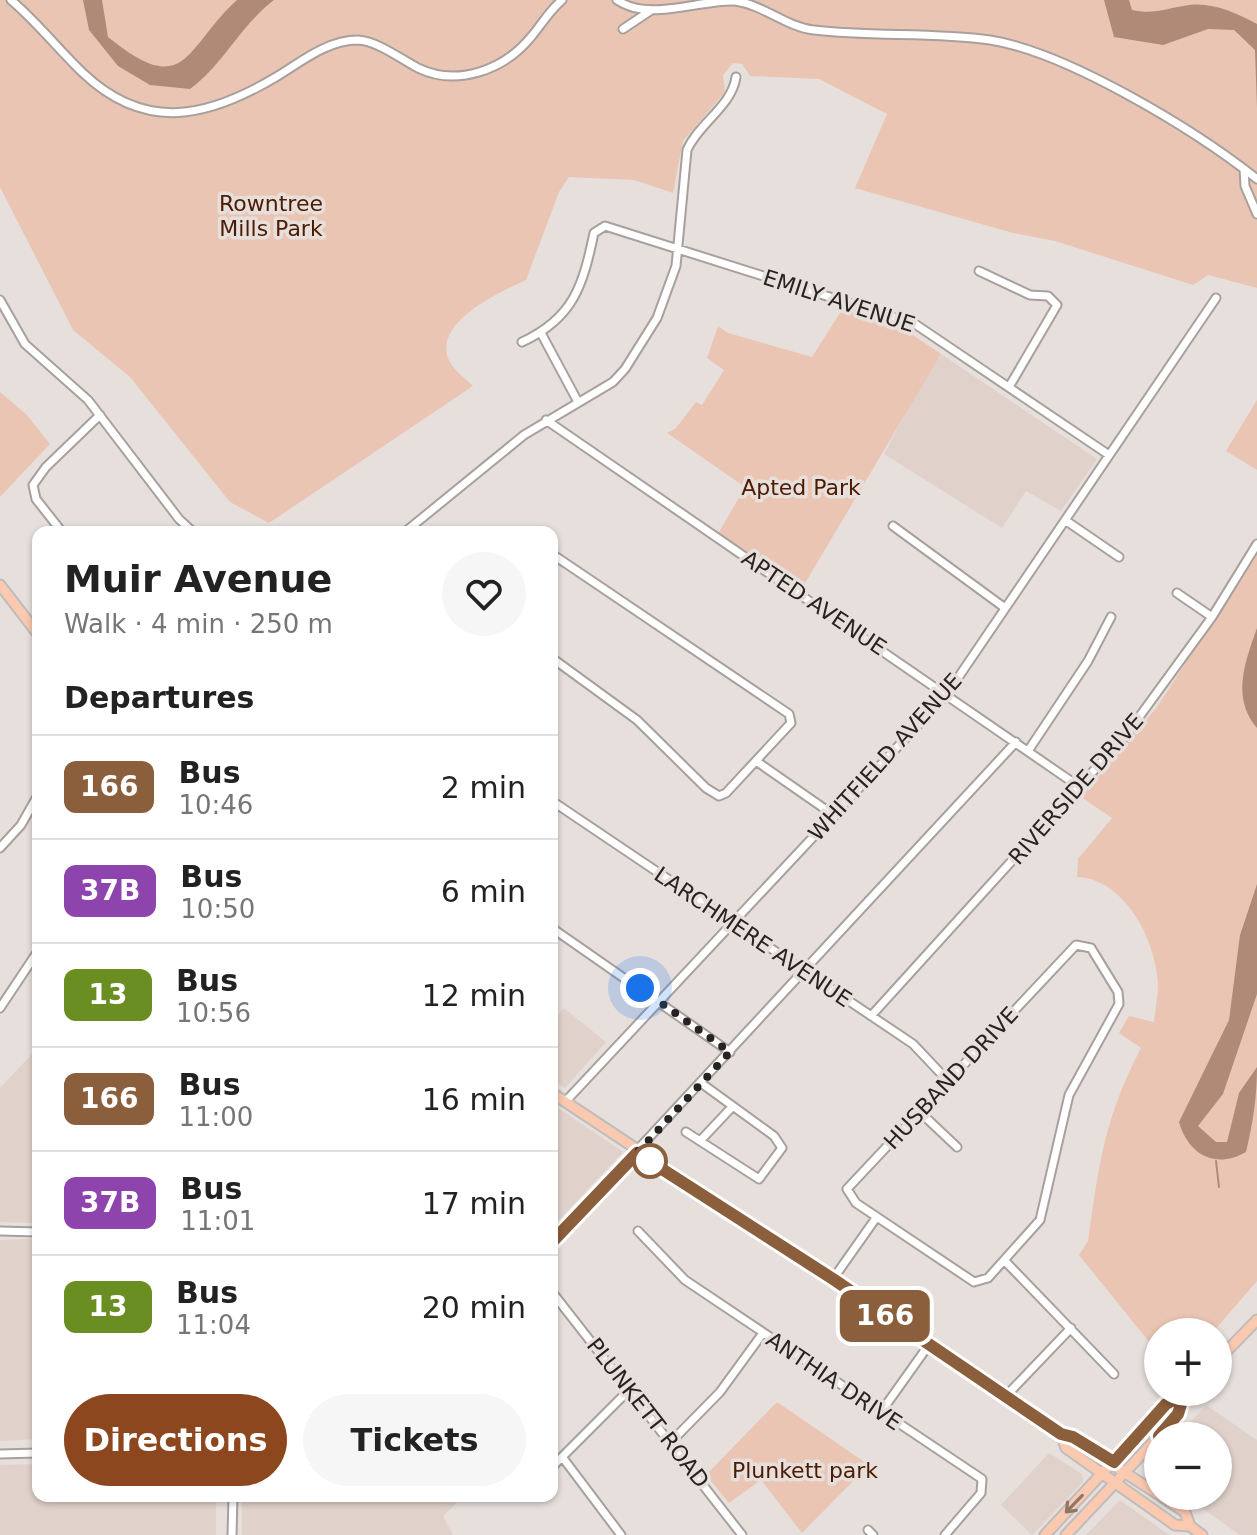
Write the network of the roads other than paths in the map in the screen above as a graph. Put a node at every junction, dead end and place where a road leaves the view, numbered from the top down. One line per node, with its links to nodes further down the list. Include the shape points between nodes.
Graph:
1 (11, 0): 2 (street, via 112,96 143,108 183,114 238,100 332,44 360,40 436,75 477,73 512,56)
2 (562, 0)
3 (617, 0): 4 (street)
4 (650, 11): 5 (street); 7 (street, via 698,1 734,1 814,30 1010,45 1146,106)
5 (623, 29)
6 (736, 77): 10 (street, via 734,91 687,150)
7 (1244, 169): 8 (street); 9 (street)
8 (1257, 179)
9 (1257, 214)
10 (678, 250): 14 (street, EMILY AVENUE, via 601,226 594,233 573,301); 16 (street, EMILY AVENUE, via 915,324); 17 (street, via 657,318 632,359 613,382)
11 (979, 271): 16 (street, via 1030,295 1048,296 1057,305)
12 (1216, 298): 20 (street, WHITFIELD AVENUE)
13 (1, 306): 18 (street, via 34,354)
14 (541, 333): 15 (street); 17 (street)
15 (522, 342)
16 (1009, 387): 20 (street, EMILY AVENUE)
17 (578, 402): 19 (street)
18 (100, 415): 22 (street, via 33,485 36,499); 23 (street)
19 (546, 420): 24 (street); 36 (street, APTED AVENUE)
20 (1109, 455): 21 (street, WHITFIELD AVENUE)
21 (1065, 520): 27 (street); 31 (street, WHITFIELD AVENUE)
22 (57, 526)
23 (188, 526)
24 (413, 526)
25 (893, 526): 31 (street)
26 (1257, 544): 33 (street, RIVERSIDE DRIVE)
27 (1119, 557)
28 (558, 558): 39 (street, via 789,714 790,725)
29 (0, 585): 34 (main road)
30 (1177, 593): 33 (street)
31 (1005, 608): 36 (street, WHITFIELD AVENUE)
32 (1111, 617): 38 (street)
33 (1212, 617): 40 (street, RIVERSIDE DRIVE)
34 (32, 626)
35 (558, 662): 39 (street, via 637,720 714,795 726,793)
36 (947, 694): 37 (street, APTED AVENUE); 42 (street, WHITFIELD AVENUE)
37 (1016, 742): 38 (street, APTED AVENUE); 50 (street)
38 (1028, 751): 40 (street, APTED AVENUE)
39 (756, 761): 42 (street)
40 (1081, 788): 53 (street, RIVERSIDE DRIVE)
41 (558, 805): 45 (street, LARCHMERE AVENUE)
42 (835, 816): 45 (street, WHITFIELD AVENUE)
43 (32, 817): 44 (street)
44 (0, 848)
45 (733, 923): 50 (street, LARCHMERE AVENUE); 51 (street, WHITFIELD AVENUE)
46 (558, 932): 51 (street)
47 (1087, 932): 48 (street)
48 (1086, 945): 55 (street, HUSBAND DRIVE, via 1069,950); 70 (street, via 1118,992 1119,1004 1069,1095 1042,1216)
49 (32, 960): 52 (street)
50 (803, 972): 53 (street, LARCHMERE AVENUE); 54 (street)
51 (661, 1002): 54 (street); 58 (street, WHITFIELD AVENUE)
52 (0, 1008)
53 (871, 1016): 55 (street, LARCHMERE AVENUE, via 913,1044)
54 (730, 1052): 56 (street)
55 (948, 1081): 60 (street, HUSBAND DRIVE)
56 (701, 1083): 59 (street); 64 (street)
57 (558, 1097): 58 (main road)
58 (565, 1102): 64 (main road)
59 (732, 1107): 62 (street); 62 (street, via 774,1136 782,1148 759,1179)
60 (921, 1113): 63 (street); 65 (street, HUSBAND DRIVE, via 849,1185 850,1199)
61 (686, 1132): 62 (street)
62 (700, 1141)
63 (957, 1147)
64 (637, 1153): 69 (street); 71 (main road)
65 (876, 1218): 70 (street, HUSBAND DRIVE, via 974,1282 983,1282); 71 (street)
66 (0, 1231): 68 (street)
67 (638, 1231): 75 (street, ANTHIA DRIVE, via 685,1280)
68 (32, 1232)
69 (558, 1236)
70 (1004, 1260): 74 (street)
71 (833, 1279): 76 (main road)
72 (558, 1299): 79 (street, PLUNKETT ROAD)
73 (1257, 1320): 77 (main road)
74 (1071, 1328): 78 (street); 80 (street)
75 (763, 1333): 82 (street, ANTHIA DRIVE); 84 (street, via 720,1392)
76 (928, 1346): 80 (main road); 82 (street)
77 (1232, 1346)
78 (1114, 1374)
79 (630, 1389): 84 (street, PLUNKETT ROAD); 88 (street)
80 (1005, 1397): 83 (main road)
81 (1164, 1406): 90 (main road)
82 (881, 1412): 101 (street, ANTHIA DRIVE, via 982,1479 981,1493)
83 (1061, 1434): 90 (main road); 92 (main road, via 1066,1448)
84 (669, 1444): 100 (street, PLUNKETT ROAD)
85 (32, 1453): 87 (street)
86 (1144, 1453): 91 (main road)
87 (0, 1454)
88 (563, 1458): 89 (street); 99 (street)
89 (558, 1462)
90 (1114, 1462): 91 (main road); 92 (main road)
91 (1128, 1472): 93 (main road); 94 (main road)
92 (1104, 1473): 93 (main road); 102 (main road, one-way to 102)
93 (1117, 1484): 97 (main road, via 1175,1525); 103 (main road)
94 (1144, 1484)
95 (233, 1502): 98 (street)
96 (1182, 1510): 97 (main road)
97 (1190, 1526): 104 (main road)
98 (232, 1535)
99 (621, 1535)
100 (742, 1535)
101 (945, 1535)
102 (1045, 1535)
103 (1066, 1535)
104 (1202, 1535)

